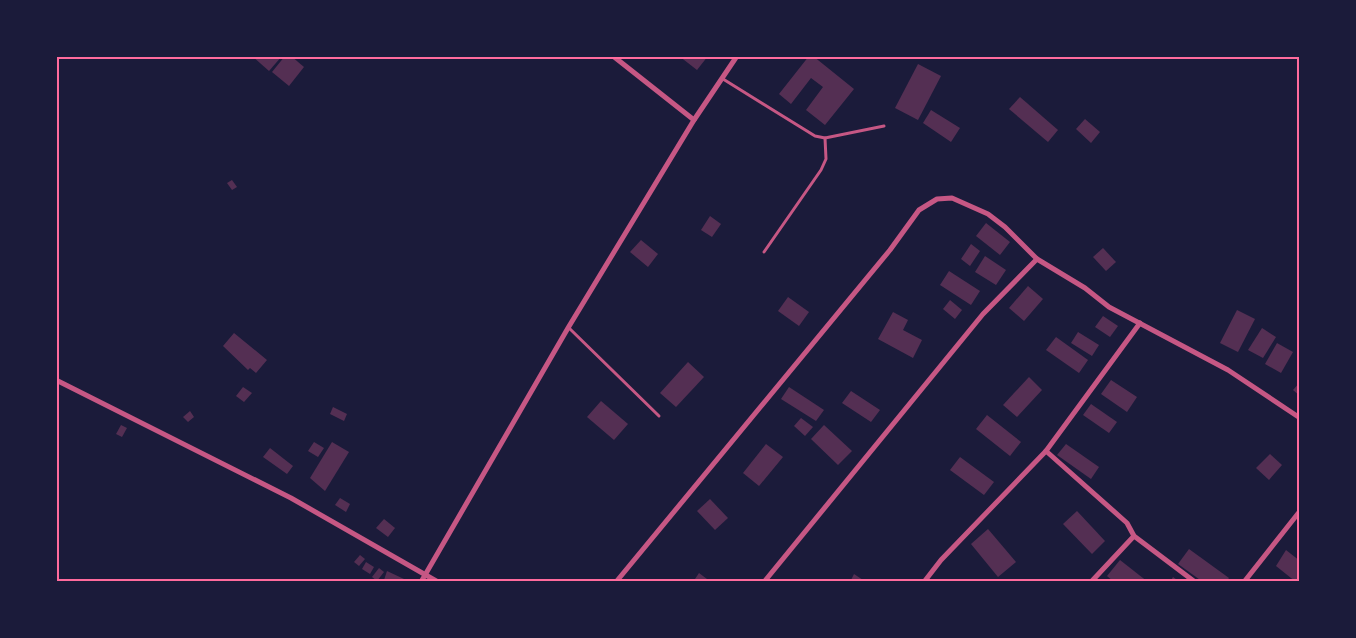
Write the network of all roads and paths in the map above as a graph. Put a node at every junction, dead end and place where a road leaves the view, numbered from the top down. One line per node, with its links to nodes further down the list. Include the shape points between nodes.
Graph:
1 (613, 56): 4 (street)
2 (737, 56): 3 (street)
3 (722, 79): 4 (street); 6 (lane, via 815,136)
4 (694, 120): 10 (street)
5 (884, 126): 6 (lane)
6 (826, 138): 7 (lane, via 826,159 821,170)
7 (764, 252)
8 (1037, 259): 9 (street, via 1109,307); 20 (street, via 988,214 952,198 937,199 919,210 890,250); 21 (street, via 982,314)
9 (1140, 323): 13 (street, via 1228,370); 14 (street)
10 (568, 328): 12 (lane); 17 (street)
11 (56, 380): 17 (street, via 291,498)
12 (659, 416)
13 (1300, 418)
14 (1046, 451): 16 (street, via 1127,523); 22 (street, via 941,560)
15 (1300, 511): 25 (street)
16 (1134, 536): 23 (street); 24 (street)
17 (426, 576): 18 (street); 19 (street)
18 (421, 582)
19 (438, 582)
20 (616, 582)
21 (764, 582)
22 (924, 582)
23 (1090, 582)
24 (1195, 582)
25 (1244, 582)

